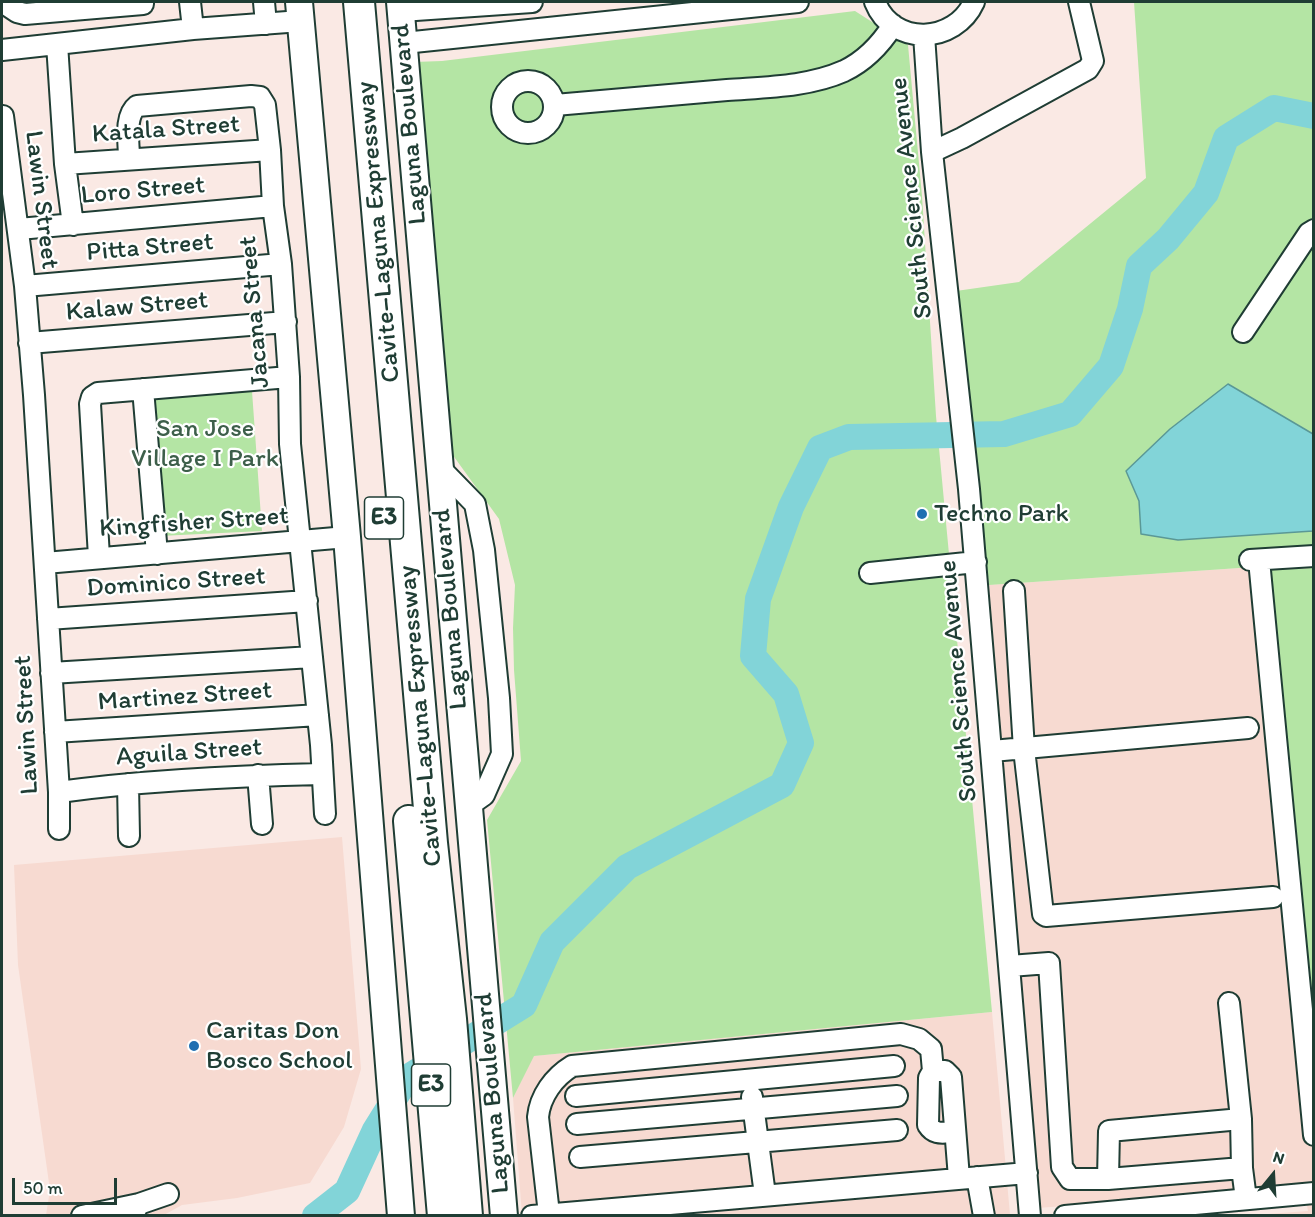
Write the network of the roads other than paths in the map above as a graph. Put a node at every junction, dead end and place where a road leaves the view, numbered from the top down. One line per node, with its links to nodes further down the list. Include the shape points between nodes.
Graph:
1 (8, 2): 10 (street, via 8,6 25,14)
2 (190, 2): 16 (street)
3 (264, 2): 14 (street)
4 (339, 2): 34 (highway, Cavite–Laguna Expressway / E3)
5 (359, 2): 34 (highway, Cavite–Laguna Expressway / E3)
6 (532, 2): 12 (street)
7 (798, 2): 19 (street)
8 (974, 2): 18 (street, via 955,26)
9 (1079, 2): 25 (street, via 1093,61 1088,69)
10 (143, 3): 17 (street)
11 (873, 3): 15 (street)
12 (400, 6): 19 (main road, Laguna Boulevard)
13 (300, 11): 14 (street); 41 (main road)
14 (266, 24): 16 (street)
15 (893, 25): 18 (street); 22 (street, via 857,63 814,80)
16 (193, 29): 17 (street)
17 (146, 34): 20 (street)
18 (924, 35): 25 (street, South Science Avenue)
19 (404, 43): 40 (main road, Laguna Boulevard)
20 (57, 45): 21 (street); 27 (street)
21 (2, 50)
22 (555, 105)
23 (3, 116): 30 (street, Lawin Street)
24 (270, 150): 26 (street, Katala Street); 26 (street, Jacana Street, via 264,105 260,97 251,96 137,106 129,116); 28 (street, Jacana Street)
25 (932, 152): 46 (street, South Science Avenue)
26 (129, 158): 27 (street, Katala Street)
27 (65, 164): 29 (street)
28 (273, 206): 29 (street, Loro Street); 32 (street, Jacana Street)
29 (72, 225): 30 (street, Loro Street)
30 (19, 229): 33 (street, Lawin Street)
31 (1314, 230): 36 (street)
32 (281, 264): 33 (street, Pitta Street); 35 (street, Jacana Street)
33 (25, 286): 37 (street, Lawin Street)
34 (374, 291): 78 (highway, Cavite–Laguna Expressway / E3)
35 (286, 322): 37 (street, Kalaw Street); 38 (street, Jacana Street)
36 (1243, 332)
37 (29, 343): 47 (street, Lawin Street)
38 (289, 377): 39 (street); 42 (street, Jacana Street, via 290,444)
39 (143, 389): 43 (street); 45 (street, via 98,393 90,404)
40 (439, 466): 63 (main road, Laguna Boulevard); 63 (street, via 475,504 484,550 499,698 502,754 484,795)
41 (347, 537): 42 (street, Kingfisher Street); 91 (main road)
42 (300, 542): 43 (street, Kingfisher Street); 50 (street, Jacana Street)
43 (157, 554): 45 (street, Kingfisher Street)
44 (1314, 556): 80 (street, via 1254,560)
45 (99, 557): 47 (street, Kingfisher Street)
46 (976, 562): 48 (street); 58 (street, South Science Avenue)
47 (45, 563): 51 (street, Lawin Street)
48 (870, 573)
49 (1014, 591): 57 (street)
50 (307, 600): 51 (street, Dominico Street); 52 (street, Jacana Street)
51 (48, 619): 53 (street, Lawin Street)
52 (312, 657): 53 (street); 54 (street, Jacana Street)
53 (51, 673): 56 (street, Lawin Street)
54 (318, 715): 56 (street, Martinez Street); 59 (street, Jacana Street)
55 (1248, 728): 57 (street)
56 (55, 732): 62 (street, Lawin Street)
57 (1024, 749): 58 (street); 68 (street, via 1046,916)
58 (992, 751): 69 (street, South Science Avenue)
59 (322, 774): 60 (street, Aguila Street); 64 (street, Jacana Street)
60 (258, 775): 61 (street, Aguila Street); 65 (street)
61 (128, 784): 62 (street, Aguila Street); 67 (street)
62 (59, 792): 66 (street, Lawin Street)
63 (468, 807): 96 (main road, Laguna Boulevard)
64 (325, 814)
65 (262, 824)
66 (59, 829)
67 (129, 836)
68 (1273, 897)
69 (1010, 966): 84 (street, South Science Avenue); 86 (street, via 1049,963 1062,1167 1070,1179)
70 (1229, 1003): 76 (street)
71 (894, 1066): 72 (street)
72 (750, 1080): 73 (street); 75 (street)
73 (576, 1096)
74 (897, 1096): 75 (street)
75 (754, 1108): 77 (street); 81 (street)
76 (1241, 1119): 83 (street); 86 (street, via 1109,1131)
77 (577, 1124)
78 (448, 1127): 94 (highway, Cavite–Laguna Expressway / E3); 95 (highway, Cavite–Laguna Expressway / E3)
79 (897, 1130): 81 (street)
80 (1314, 1135)
81 (758, 1142): 82 (street); 89 (street)
82 (580, 1157)
83 (1242, 1168): 86 (street); 90 (street)
84 (1027, 1173): 85 (street); 99 (street, South Science Avenue)
85 (968, 1177): 89 (street); 97 (street, via 955,1131 951,1077 945,1071 933,1071 931,1049 919,1038 901,1034 572,1066 560,1073 539,1104); 98 (street)
86 (1108, 1179)
87 (1314, 1193): 90 (street)
88 (168, 1194): 92 (street)
89 (765, 1195): 97 (street)
90 (1246, 1199): 100 (street)
91 (400, 1208)
92 (135, 1210): 93 (street)
93 (82, 1215)
94 (442, 1215)
95 (466, 1215)
96 (504, 1215)
97 (540, 1215)
98 (984, 1215)
99 (1030, 1215)
100 (1065, 1215)

